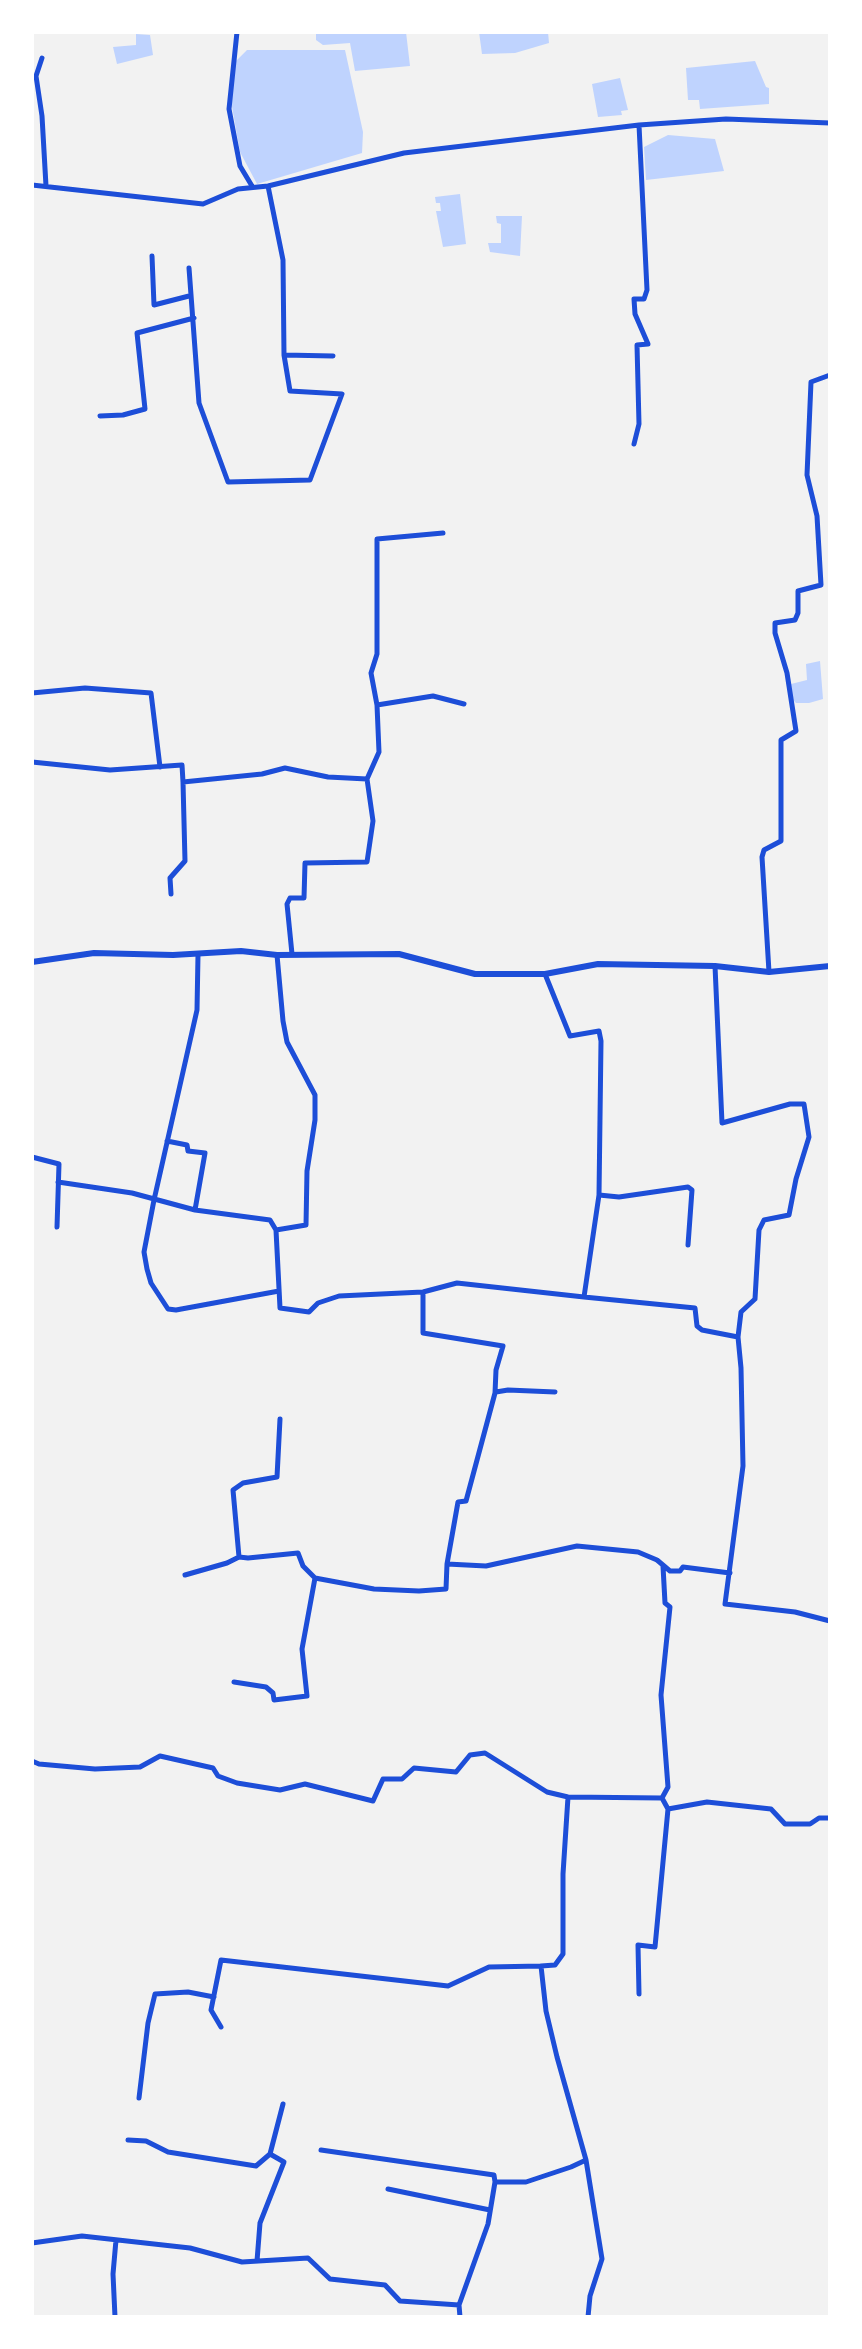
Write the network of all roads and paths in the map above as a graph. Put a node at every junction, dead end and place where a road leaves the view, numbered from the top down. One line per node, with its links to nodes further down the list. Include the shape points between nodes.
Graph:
1 (237, 32): 8 (street, via 229,109 240,166)
2 (42, 58): 6 (street, via 36,76)
3 (830, 123): 4 (street, via 726,119)
4 (639, 125): 7 (street, via 404,153); 17 (street, via 647,290 644,299 634,299 648,344 637,345 639,424)
5 (32, 185): 6 (street)
6 (46, 186): 8 (street, via 203,204)
7 (268, 186): 8 (street); 13 (street, via 283,260)
8 (252, 187)
9 (152, 256): 11 (street, via 154,305)
10 (189, 268): 11 (street)
11 (189, 296): 12 (street)
12 (194, 318): 13 (street, via 199,403 228,482 310,480 342,394 290,391); 16 (street, via 137,333 145,409)
13 (284, 355): 14 (street)
14 (333, 356)
15 (830, 375): 33 (street, via 811,382 807,475 817,516 821,585 798,591 795,620 775,623 796,731 781,740 781,841 764,850 762,857)
16 (100, 416)
17 (634, 444)
18 (443, 533): 21 (street, via 377,539 377,654 371,673)
19 (32, 693): 23 (street, via 85,688 151,693)
20 (464, 704): 21 (street, via 433,696)
21 (377, 705): 24 (street, via 379,752)
22 (32, 762): 23 (street, via 110,770)
23 (160, 767): 25 (street, via 182,765)
24 (367, 779): 25 (street, via 285,768); 27 (street, via 373,821 367,862 305,863 304,898 290,898 287,904)
25 (183, 782): 26 (street, via 185,861 170,878)
26 (171, 894)
27 (292, 954): 29 (street); 34 (street, via 399,954 475,974)
28 (198, 955): 29 (street); 30 (street, via 94,953); 35 (street, via 197,1010)
29 (277, 955): 42 (street, via 287,1042 315,1095 315,1120 306,1225)
30 (32, 962)
31 (715, 966): 33 (street); 34 (street, via 598,964); 47 (street, via 722,1123 804,1104 809,1137 789,1215 764,1220 759,1230 755,1299 741,1312)
32 (830, 966): 33 (street)
33 (769, 972)
34 (545, 974): 38 (street, via 570,1036 599,1031)
35 (167, 1141): 39 (street); 40 (street, via 205,1153)
36 (32, 1157): 37 (street, via 59,1164)
37 (58, 1182): 39 (street); 41 (street)
38 (599, 1195): 43 (street, via 688,1187); 46 (street)
39 (154, 1200): 40 (street); 44 (street, via 144,1252 151,1283 168,1309)
40 (195, 1210): 42 (street, via 270,1220)
41 (57, 1227)
42 (276, 1230): 44 (street)
43 (688, 1245)
44 (279, 1291): 45 (street, via 280,1308 309,1312 339,1296)
45 (423, 1292): 46 (street, via 457,1283); 49 (street, via 423,1333 503,1346)
46 (584, 1297): 47 (street, via 695,1308 702,1330)
47 (738, 1337): 54 (street, via 743,1466)
48 (555, 1392): 49 (street)
49 (495, 1393): 52 (street, via 466,1501 458,1502)
50 (280, 1419): 51 (street, via 277,1477 233,1490)
51 (239, 1557): 55 (street); 56 (street, via 298,1553)
52 (447, 1564): 53 (street, via 486,1566 577,1546 638,1552); 56 (street, via 446,1589 374,1589)
53 (663, 1566): 54 (street, via 670,1571 683,1567); 61 (street, via 665,1603 670,1607 661,1695 668,1787)
54 (730, 1573): 57 (street, via 725,1604)
55 (185, 1575)
56 (315, 1578): 58 (street, via 302,1659 307,1696 274,1700 266,1687)
57 (830, 1621)
58 (234, 1682)
59 (32, 1761): 60 (street, via 125,1768 160,1756 213,1768 218,1776 237,1783 280,1790 305,1784 373,1801 383,1779 402,1779 414,1768 456,1772 470,1755 485,1753 547,1792)
60 (568, 1797): 61 (street); 64 (street, via 563,1954 555,1965)
61 (662, 1798): 62 (street)
62 (668, 1809): 63 (street, via 707,1802 771,1809 785,1824); 65 (street, via 655,1947 638,1945)
63 (830, 1818)
64 (541, 1966): 66 (street, via 489,1967 448,1986 221,1960); 73 (street, via 546,2011)
65 (639, 1994)
66 (214, 1997): 67 (street, via 211,2010); 68 (street, via 155,1994)
67 (221, 2027)
68 (139, 2098)
69 (283, 2104): 72 (street)
70 (128, 2140): 72 (street, via 256,2166)
71 (321, 2150): 74 (street, via 494,2175)
72 (270, 2154): 79 (street, via 284,2162 260,2223)
73 (586, 2160): 74 (street, via 526,2182); 83 (street, via 602,2259)
74 (495, 2182): 76 (street)
75 (388, 2189): 76 (street)
76 (490, 2210): 80 (street)
77 (116, 2240): 78 (street, via 82,2236); 79 (street); 81 (street)
78 (32, 2243)
79 (257, 2261): 80 (street, via 308,2258 330,2279 385,2285 400,2301)
80 (459, 2305): 82 (street)
81 (115, 2317)
82 (460, 2317)
83 (588, 2317)

